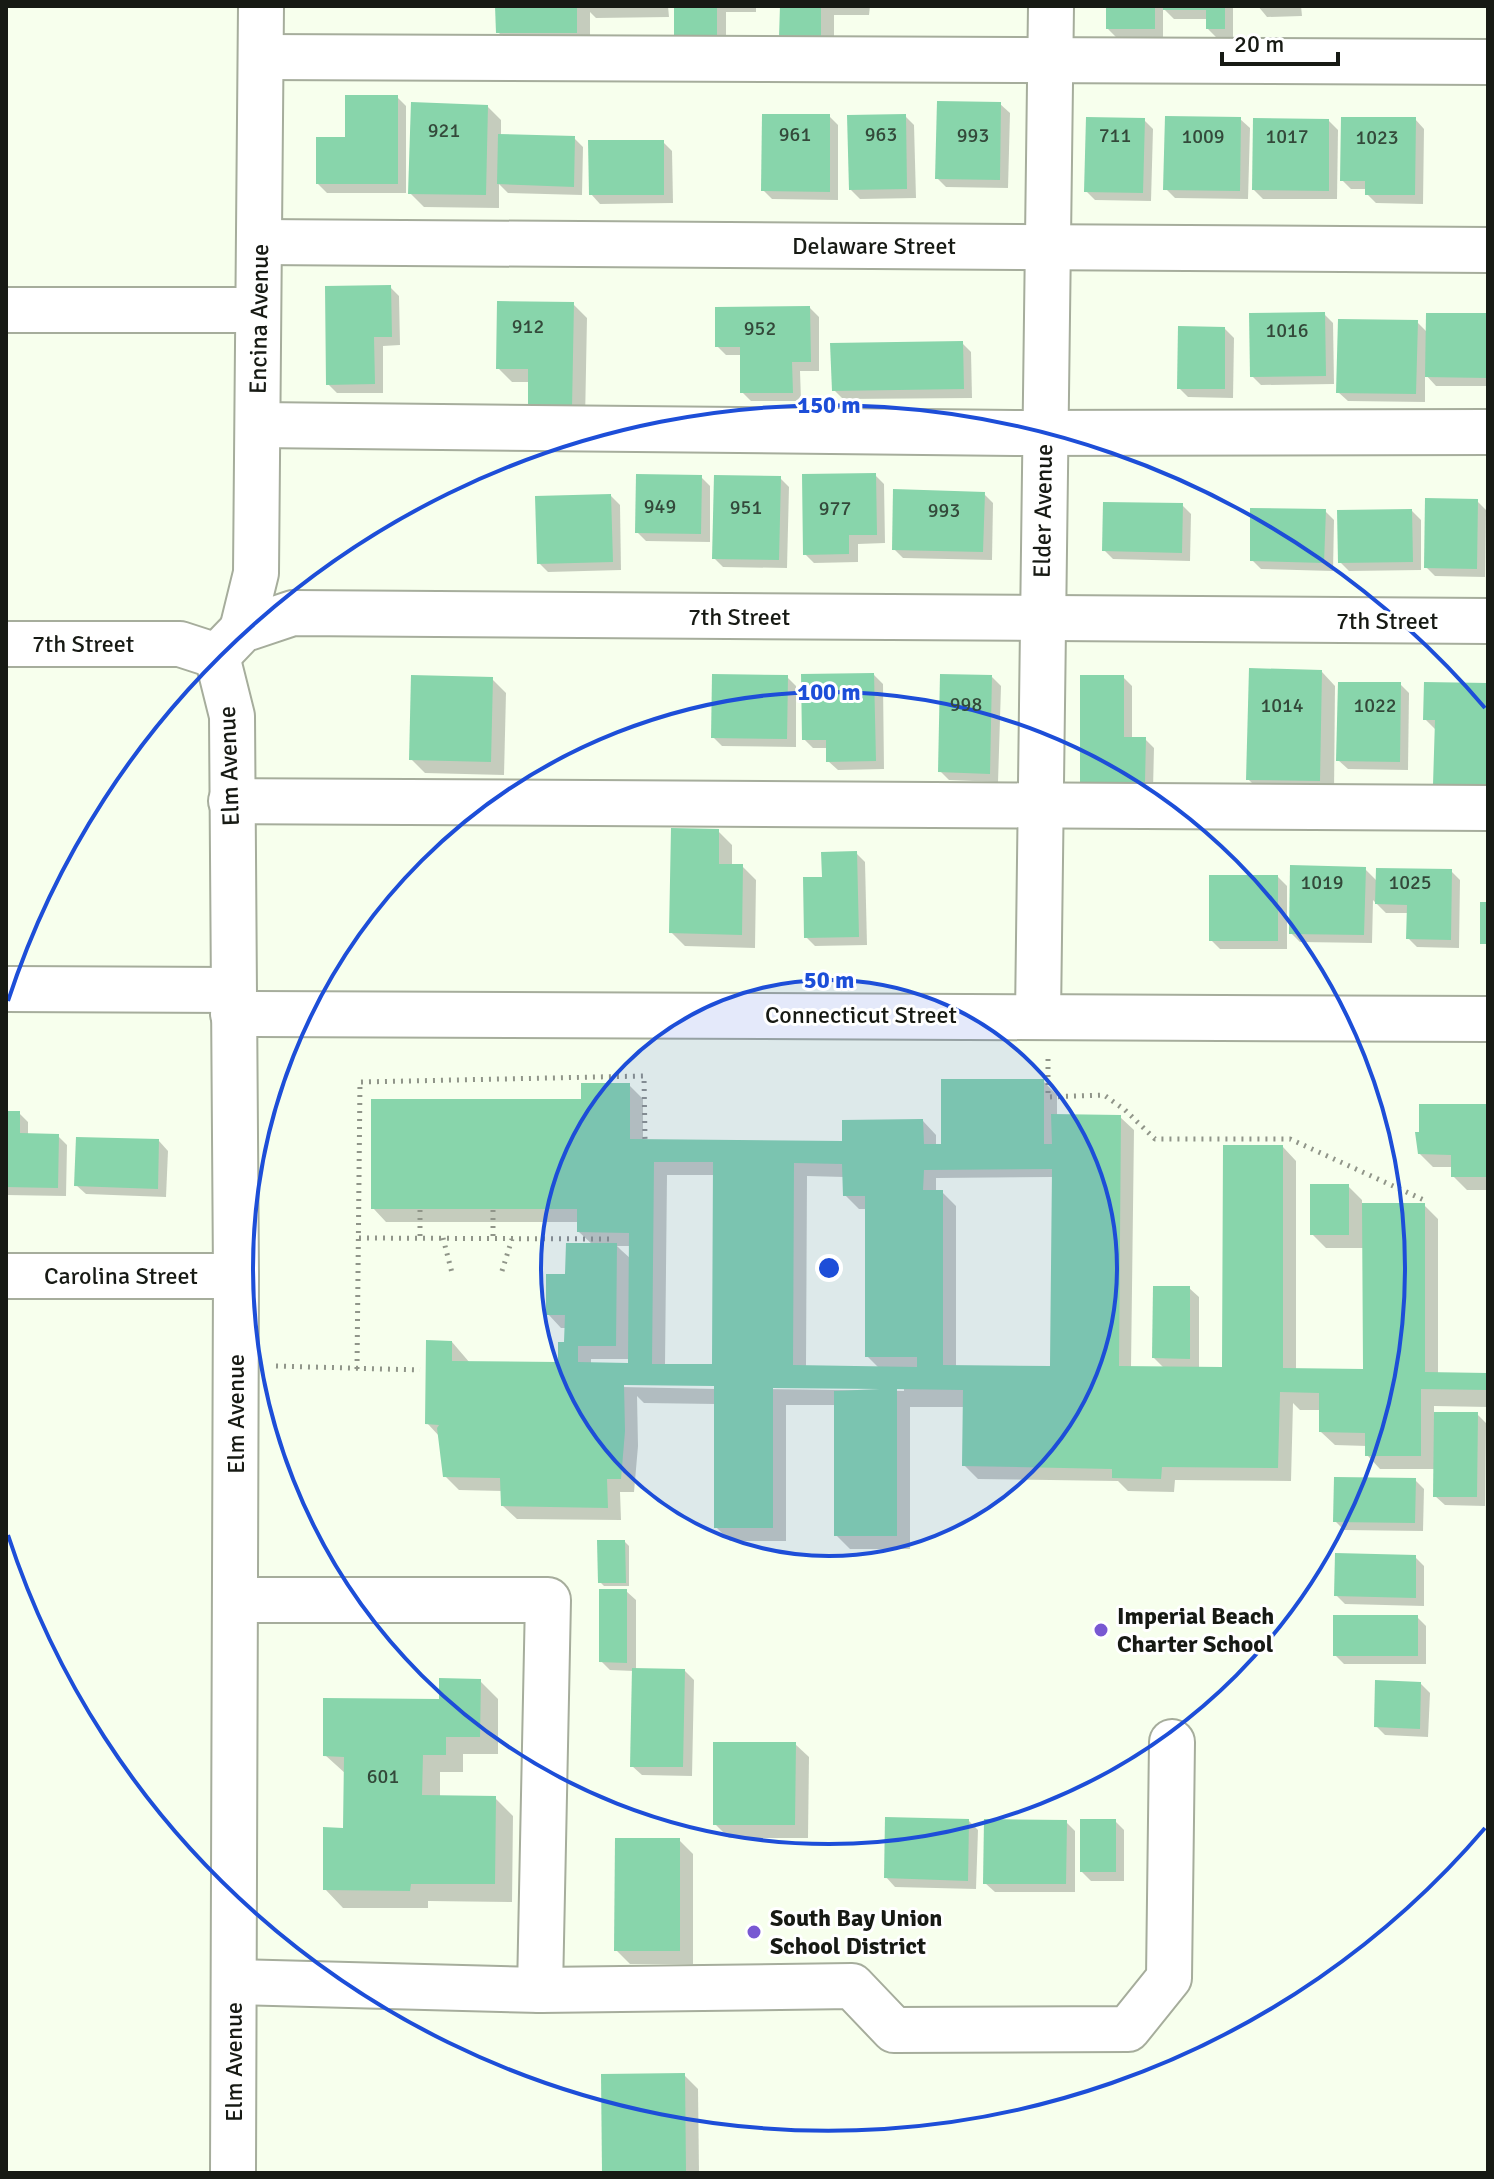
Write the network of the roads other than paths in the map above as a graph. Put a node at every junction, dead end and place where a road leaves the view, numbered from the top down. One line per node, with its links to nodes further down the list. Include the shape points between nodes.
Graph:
1 (261, 6): 3 (street, Encina Avenue)
2 (1051, 6): 4 (street, Elder Avenue)
3 (261, 57): 4 (street); 6 (street, Encina Avenue)
4 (1050, 59): 5 (street); 7 (street, Elder Avenue)
5 (1488, 62)
6 (260, 242): 7 (street, Delaware Street); 10 (street, Encina Avenue)
7 (1047, 247): 8 (street, Delaware Street); 13 (street, Elder Avenue)
8 (1488, 250)
9 (6, 310): 10 (street)
10 (258, 310): 11 (street, Encina Avenue)
11 (258, 425): 13 (street); 16 (street, Encina Avenue, via 256,573)
12 (1488, 432): 13 (street)
13 (1044, 433): 14 (street, Elder Avenue)
14 (1042, 620): 15 (street, 7th Street); 16 (street, 7th Street, via 293,613); 19 (street, Elder Avenue)
15 (1488, 621)
16 (230, 643): 17 (street, 7th Street); 18 (street, Elm Avenue)
17 (6, 644)
18 (231, 801): 19 (street); 22 (street, Elm Avenue)
19 (1040, 805): 20 (street); 24 (street, Elder Avenue)
20 (1488, 808)
21 (6, 989): 22 (street, Connecticut Street)
22 (233, 1002): 24 (street, Connecticut Street); 26 (street, Elm Avenue)
23 (1488, 1019): 24 (street, Connecticut Street)
24 (1043, 1035)
25 (6, 1276): 26 (street, Carolina Street)
26 (236, 1276): 27 (street, Elm Avenue)
27 (235, 1600): 29 (street, Elm Avenue); 30 (street, via 548,1600)
28 (1172, 1742): 30 (street, via 1169,1978 1128,2029 894,2030 852,1986)
29 (234, 1982): 30 (street); 31 (street, Elm Avenue)
30 (540, 1990)
31 (233, 2173)

